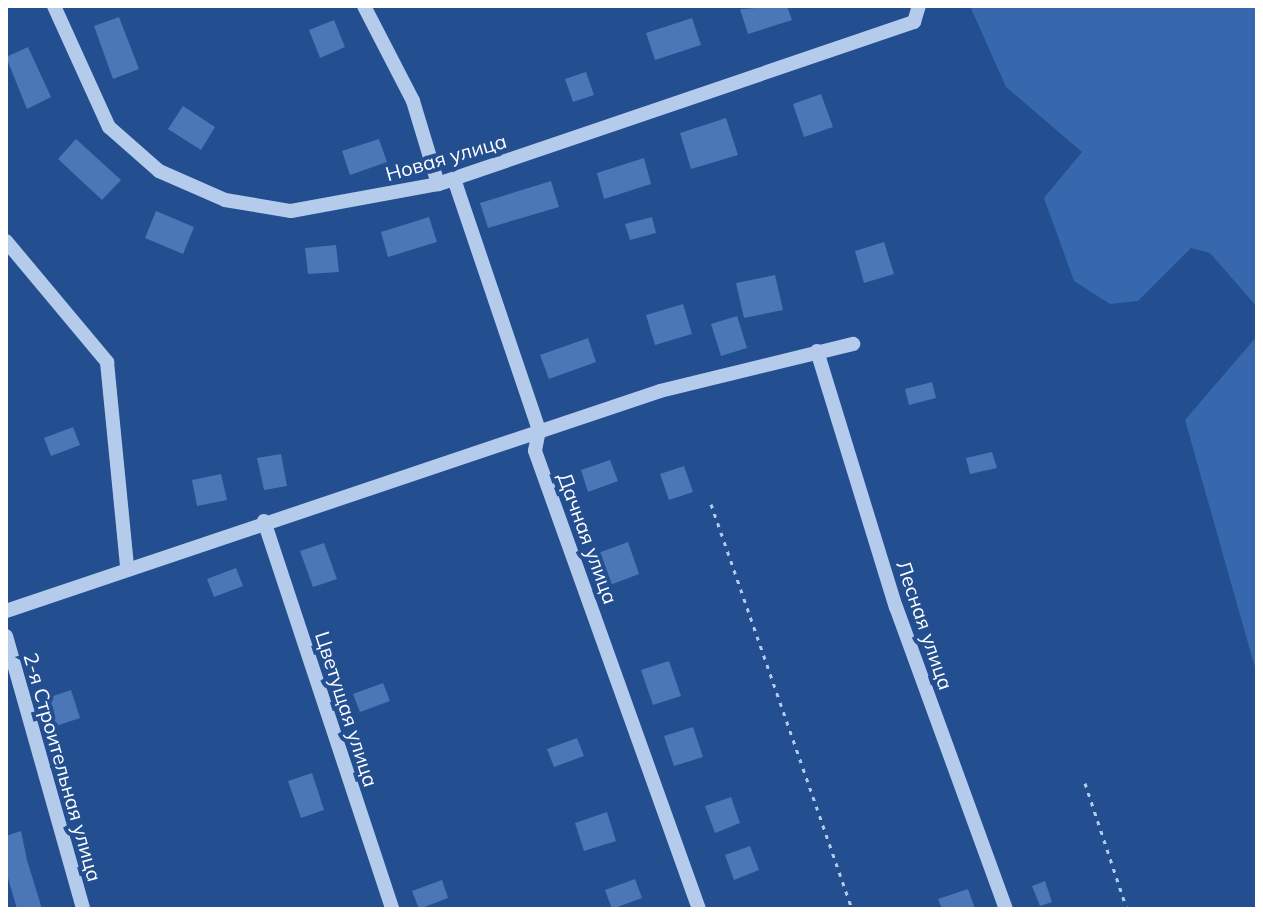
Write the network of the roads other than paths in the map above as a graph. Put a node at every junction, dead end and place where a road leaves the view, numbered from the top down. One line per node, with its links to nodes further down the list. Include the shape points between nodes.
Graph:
1 (54, 6): 5 (street, Новая улица, via 109,127 159,171 225,200 291,211)
2 (364, 6): 5 (street, via 413,101)
3 (919, 6): 4 (street, Новая улица, via 914,22)
4 (454, 179): 5 (street, Новая улица); 9 (street, Дачная улица)
5 (438, 184)
6 (6, 241): 11 (street, via 107,362)
7 (853, 344): 8 (street)
8 (817, 351): 9 (street); 17 (street, Лесная улица, via 896,607)
9 (539, 430): 10 (street); 16 (street, Дачная улица, via 535,451)
10 (264, 521): 11 (street); 15 (street, Цветущая улица)
11 (127, 566): 12 (street)
12 (6, 611)
13 (6, 636): 14 (street, 2-я Строительная улица)
14 (83, 909)
15 (392, 909)
16 (699, 909)
17 (1006, 909)

